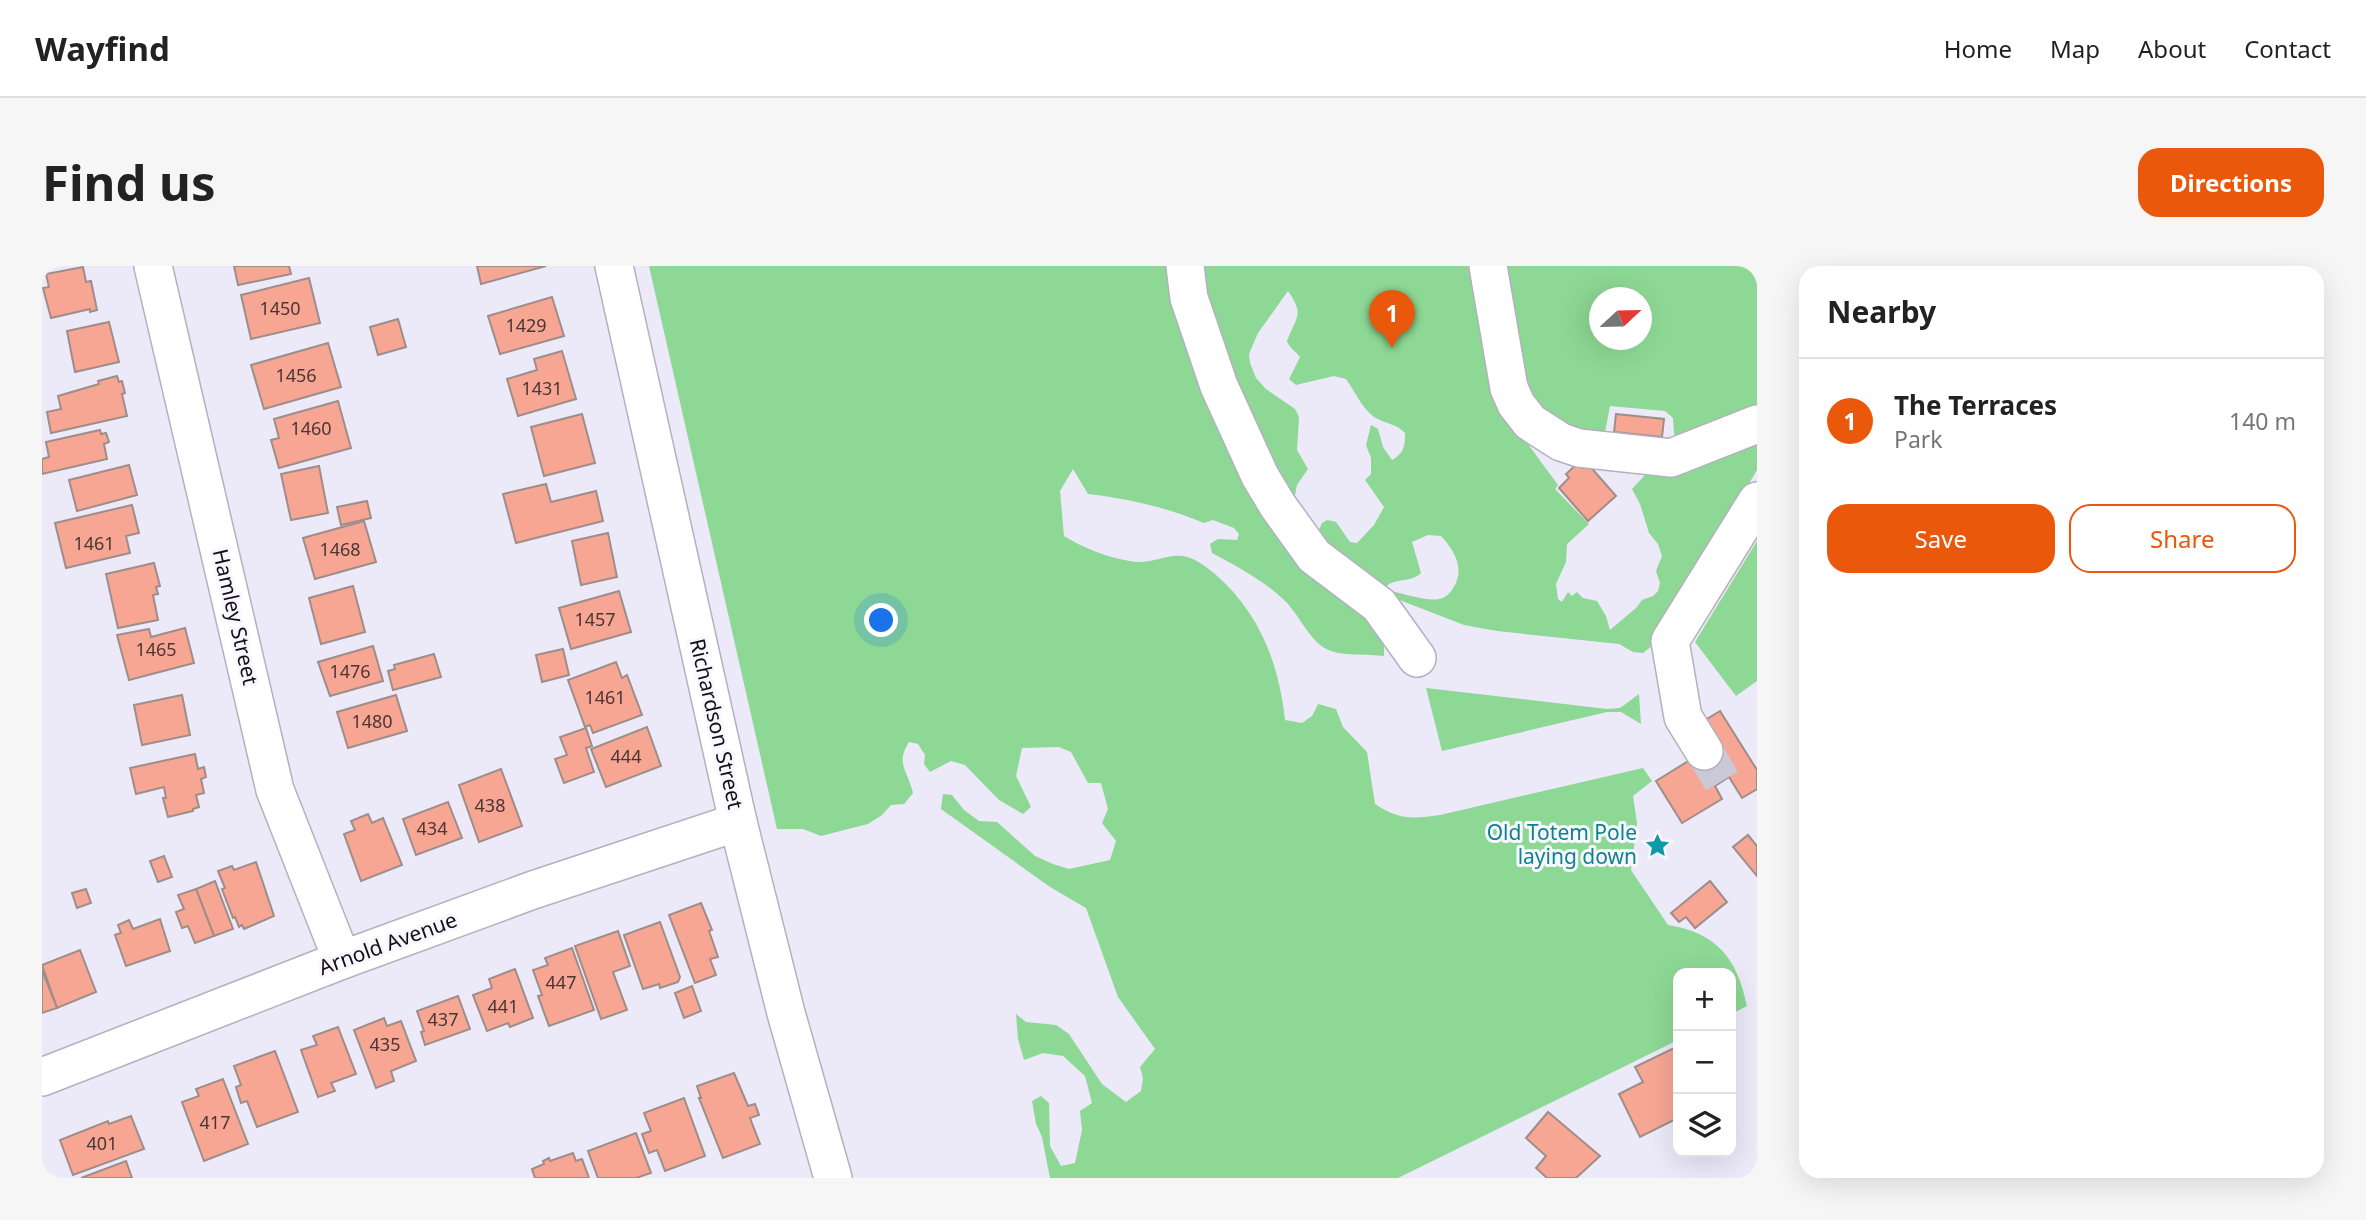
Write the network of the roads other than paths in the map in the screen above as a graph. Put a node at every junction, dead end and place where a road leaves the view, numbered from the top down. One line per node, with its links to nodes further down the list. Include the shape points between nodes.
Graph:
1 (153, 266): 10 (street, Hamley Street, via 275,790)
2 (614, 266): 9 (street, Richardson Street)
3 (1185, 266): 7 (street, via 1189,298 1219,386 1260,476 1314,556 1379,605)
4 (1488, 266): 5 (street, via 1509,388 1530,422 1546,434 1579,447 1671,458)
5 (1757, 424)
6 (1757, 501): 8 (street, via 1671,641 1683,717)
7 (1417, 658)
8 (1704, 751)
9 (738, 822): 10 (street, Arnold Avenue); 12 (street, Richardson Street)
10 (342, 960): 11 (street, Arnold Avenue)
11 (42, 1077)
12 (833, 1178)

